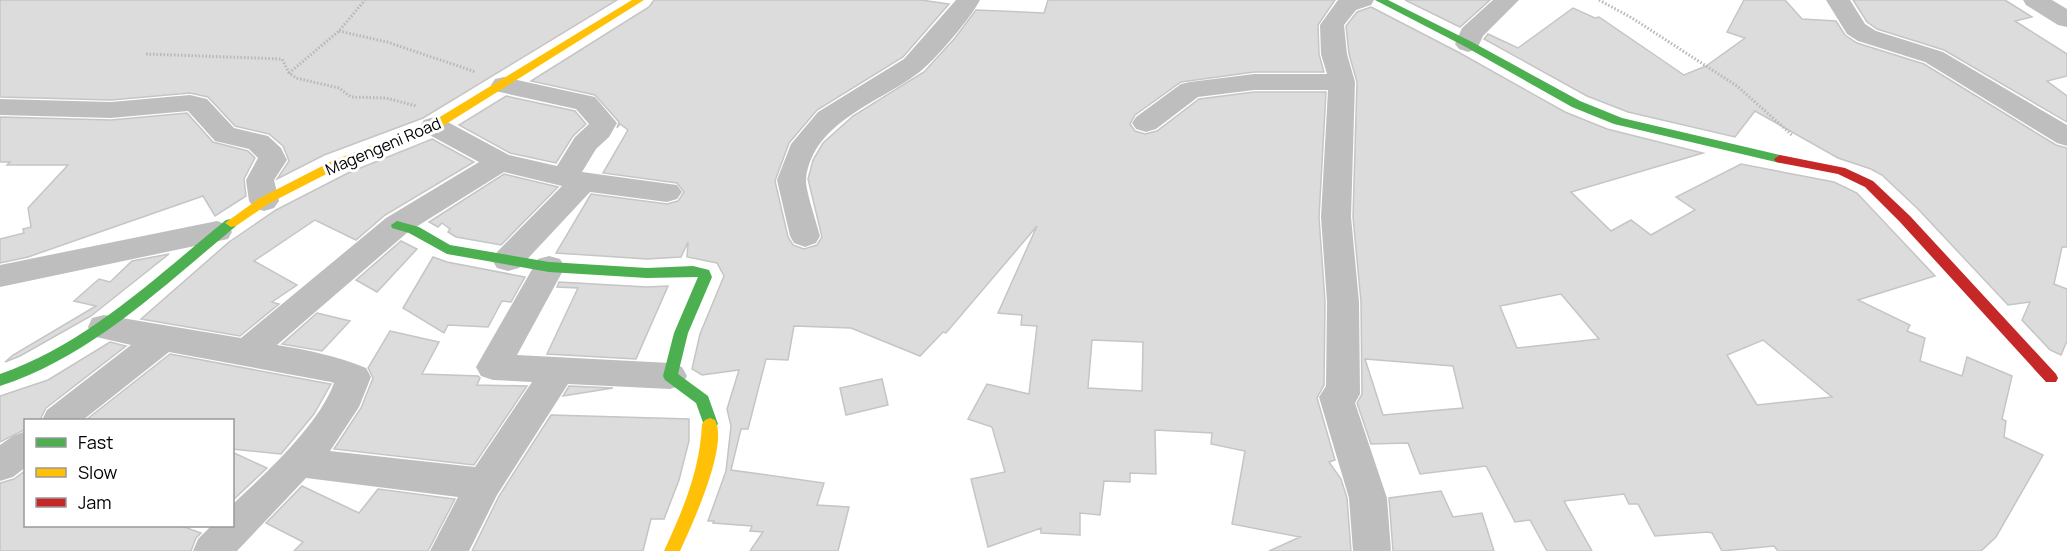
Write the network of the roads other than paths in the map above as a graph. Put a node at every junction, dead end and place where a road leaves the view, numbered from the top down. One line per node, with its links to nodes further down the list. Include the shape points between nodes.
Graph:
1 (639, 0): 11 (street, Magengeni Road)
2 (968, 0): 22 (street, via 913,64 828,118 801,150 791,180)
3 (1362, 0): 10 (street, via 1347,5 1332,26)
4 (1380, 0): 9 (street)
5 (1506, 0): 9 (street, via 1471,33)
6 (1838, 0): 15 (street, via 1856,29 1867,36 1934,57)
7 (2035, 0): 8 (street)
8 (2067, 20)
9 (1468, 44): 31 (street, via 1576,104 1618,121 1849,173 1869,184)
10 (1342, 82): 14 (street, via 1254,82 1190,90); 41 (street, via 1336,217 1343,302 1343,394 1336,398 1368,498)
11 (504, 85): 13 (street, Magengeni Road); 17 (street, via 585,104 603,123 585,143)
12 (0, 107): 19 (street, via 111,111 183,102 197,105 225,135 258,142 271,154 273,160 260,180)
13 (443, 121): 16 (street); 19 (street, Magengeni Road, via 336,164)
14 (1146, 123)
15 (2067, 137)
16 (500, 162): 17 (street); 20 (street)
17 (574, 179): 18 (street); 23 (street)
18 (667, 192)
19 (264, 201): 21 (street, Magengeni Road)
20 (397, 225): 23 (street, via 447,249); 28 (street)
21 (217, 232): 25 (street, Magengeni Road); 26 (street, Magengeni Road)
22 (805, 236)
23 (508, 260): 24 (street)
24 (549, 267): 29 (street, via 493,367); 30 (street, via 704,273 681,333)
25 (0, 276)
26 (104, 327): 27 (street); 32 (street, Magengeni Road, via 34,368)
27 (162, 339): 28 (street); 33 (street)
28 (248, 351): 35 (street, via 354,377 342,407)
29 (559, 370): 30 (street); 37 (street)
30 (670, 376): 40 (street, via 707,405 712,438 687,522)
31 (2051, 378)
32 (0, 380)
33 (60, 419)
34 (24, 448): 36 (street)
35 (297, 462): 37 (street); 38 (street)
36 (0, 466)
37 (484, 484): 39 (street)
38 (212, 551)
39 (449, 551)
40 (672, 551)
41 (1372, 551)

